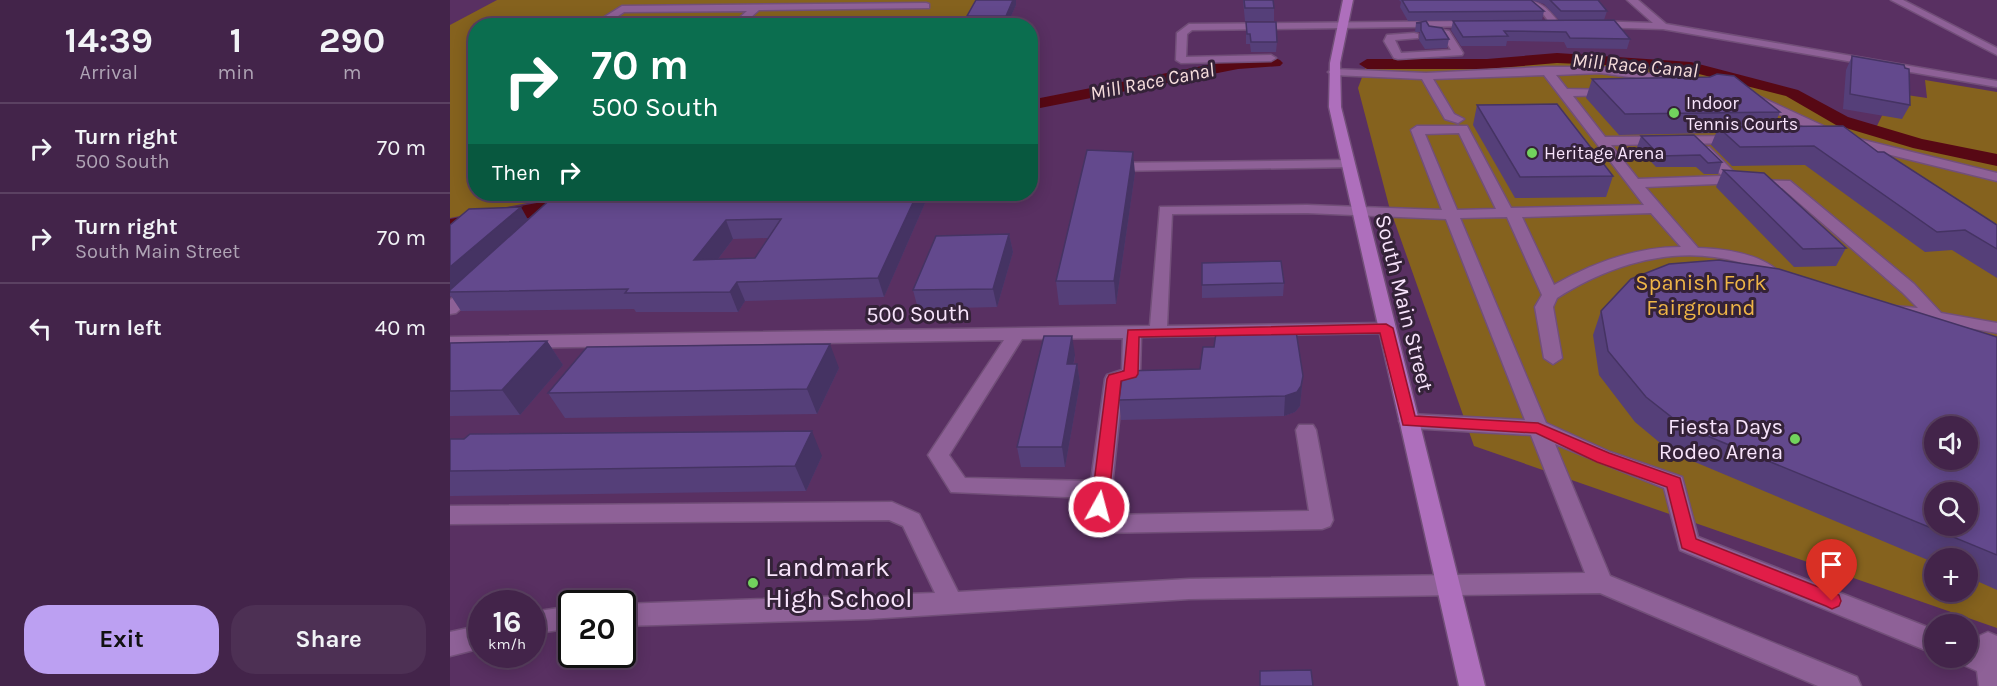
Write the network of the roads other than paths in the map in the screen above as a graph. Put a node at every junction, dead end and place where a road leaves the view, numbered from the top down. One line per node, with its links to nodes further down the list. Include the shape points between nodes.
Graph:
1 (1348, 0): 12 (main road, South Main Street)
2 (1528, 0): 10 (street, via 1561,24)
3 (1632, 0): 13 (street)
4 (1896, 0): 15 (street)
5 (926, 6): 6 (street)
6 (756, 8): 7 (street, via 622,9); 8 (street)
7 (608, 18)
8 (744, 18)
9 (1484, 24): 14 (street)
10 (1544, 24)
11 (1587, 24): 13 (street)
12 (1343, 26): 14 (street); 16 (street, via 1189,27 1182,33 1181,60); 18 (main road, South Main Street)
13 (1663, 26): 20 (street)
14 (1430, 28): 14 (street, via 1413,36 1391,37 1389,41 1398,56 1458,53 1445,33)
15 (1997, 52)
16 (1271, 58)
17 (1546, 70): 19 (street); 22 (street, via 1600,70 1680,78 1709,89); 23 (street)
18 (1334, 72): 19 (street); 31 (main road, South Main Street, via 1335,108)
19 (1426, 76): 25 (street, via 1449,116)
20 (1997, 84)
21 (1623, 92): 23 (street)
22 (1659, 92)
23 (1564, 93): 30 (street, via 1577,118)
24 (1740, 93): 27 (street)
25 (1463, 122): 38 (street); 39 (street, via 1417,129)
26 (1806, 138): 27 (street)
27 (1839, 138): 33 (street)
28 (1750, 139): 29 (street)
29 (1695, 140): 30 (street); 34 (street)
30 (1602, 141): 35 (street)
31 (1347, 164): 32 (street); 37 (main road, South Main Street)
32 (1114, 167)
33 (1997, 177)
34 (1734, 180): 35 (street); 46 (street, via 1744,184 1785,183 1908,288)
35 (1634, 183): 36 (street)
36 (1655, 209): 38 (street); 40 (street)
37 (1358, 211): 39 (street); 47 (main road, South Main Street); 49 (street, via 1165,210)
38 (1510, 213): 39 (street); 43 (street)
39 (1453, 214): 55 (street)
40 (1694, 253): 42 (street, via 1744,259); 43 (street, via 1634,257)
41 (483, 279): 45 (street)
42 (1798, 289)
43 (1550, 295): 53 (street, via 1544,308)
44 (1881, 307): 46 (street)
45 (450, 309)
46 (1935, 316): 48 (street)
47 (1386, 328): 49 (street, 500 South); 54 (main road, South Main Street)
48 (1997, 328)
49 (1158, 332): 50 (street, 500 South)
50 (1132, 333): 51 (street, 500 South); 57 (street, via 1131,374 1114,379)
51 (1017, 334): 52 (street, 500 South); 57 (street, via 938,455 959,486)
52 (450, 343)
53 (1553, 358)
54 (1409, 421): 55 (street); 60 (main road, South Main Street)
55 (1538, 428): 59 (street); 63 (street, via 1603,458 1674,483 1688,543)
56 (1306, 430): 57 (street, via 1322,520 1097,524)
57 (1101, 490)
58 (450, 515): 61 (street, via 892,511 911,520)
59 (1601, 583): 60 (street); 67 (street)
60 (1447, 585): 61 (street, via 1189,589); 66 (main road, South Main Street)
61 (951, 602): 62 (street)
62 (636, 614)
63 (1924, 638)
64 (468, 640): 65 (street)
65 (450, 644)
66 (1472, 686)
67 (1848, 686)

